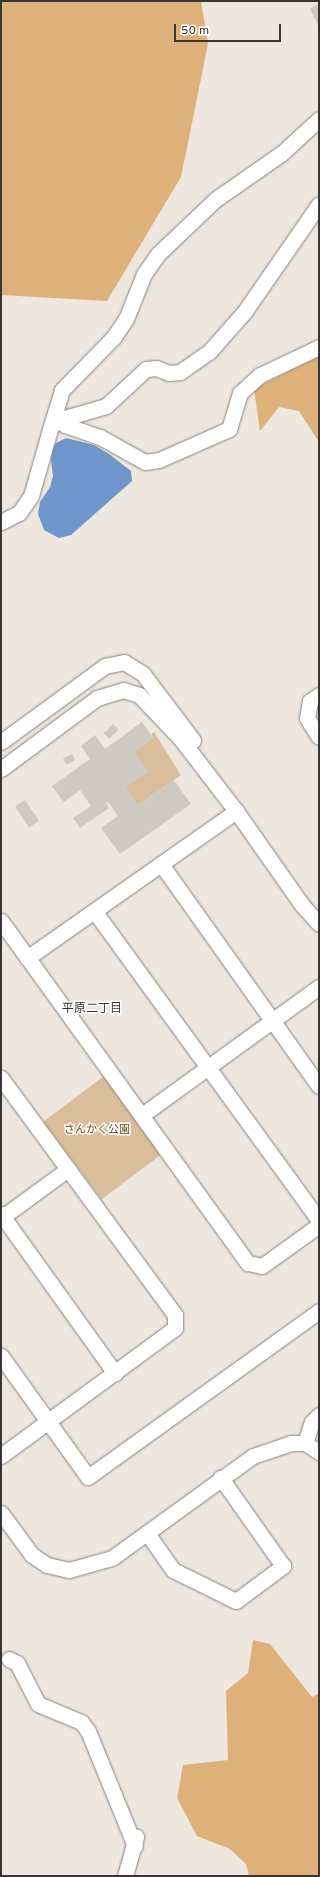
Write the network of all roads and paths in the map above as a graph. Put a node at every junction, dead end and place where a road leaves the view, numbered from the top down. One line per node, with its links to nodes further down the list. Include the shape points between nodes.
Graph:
1 (319, 119): 4 (street, via 282,152 216,199 158,254 144,274 126,319 113,338 62,390)
2 (319, 204): 4 (street, via 245,311 209,352 180,372 146,369 106,406)
3 (319, 347): 4 (street, via 260,375 240,393 229,429 159,460 144,462 100,437)
4 (56, 423): 5 (street, via 31,496 19,513)
5 (1, 522)
6 (319, 695): 7 (street, via 310,701 307,718)
7 (319, 737)
8 (3, 741): 9 (street); 11 (street, via 105,666 124,662 143,674 210,762)
9 (16, 757): 10 (street); 11 (street, via 97,698 123,690 139,695 180,738)
10 (1, 769)
11 (236, 811): 12 (street); 15 (street, via 302,905)
12 (161, 864): 13 (street); 18 (street)
13 (95, 912): 16 (street); 19 (street)
14 (1, 922): 16 (street)
15 (319, 924)
16 (27, 958): 22 (street)
17 (319, 987): 18 (street)
18 (272, 1020): 19 (street); 21 (street)
19 (209, 1068): 22 (street); 25 (street)
20 (1, 1078): 23 (street)
21 (319, 1086)
22 (142, 1115): 26 (street, via 248,1263 262,1266)
23 (68, 1169): 24 (street); 29 (street, via 175,1315 175,1328)
24 (2, 1216): 29 (street)
25 (319, 1220)
26 (319, 1226)
27 (319, 1311): 31 (street, via 88,1477)
28 (1, 1356): 31 (street)
29 (115, 1373): 31 (street)
30 (319, 1415): 32 (street, via 312,1422)
31 (48, 1422): 34 (street)
32 (305, 1443): 33 (street); 35 (street, via 273,1447 252,1456)
33 (319, 1452)
34 (1, 1456)
35 (221, 1478): 37 (street); 37 (street, via 283,1566 236,1601 173,1570)
36 (1, 1512): 37 (street, via 32,1555 47,1565 69,1570 112,1558)
37 (147, 1533)
38 (9, 1659): 40 (street, via 18,1663 38,1704 81,1722 88,1731)
39 (137, 1828): 40 (street)
40 (135, 1846): 41 (street)
41 (125, 1876)

